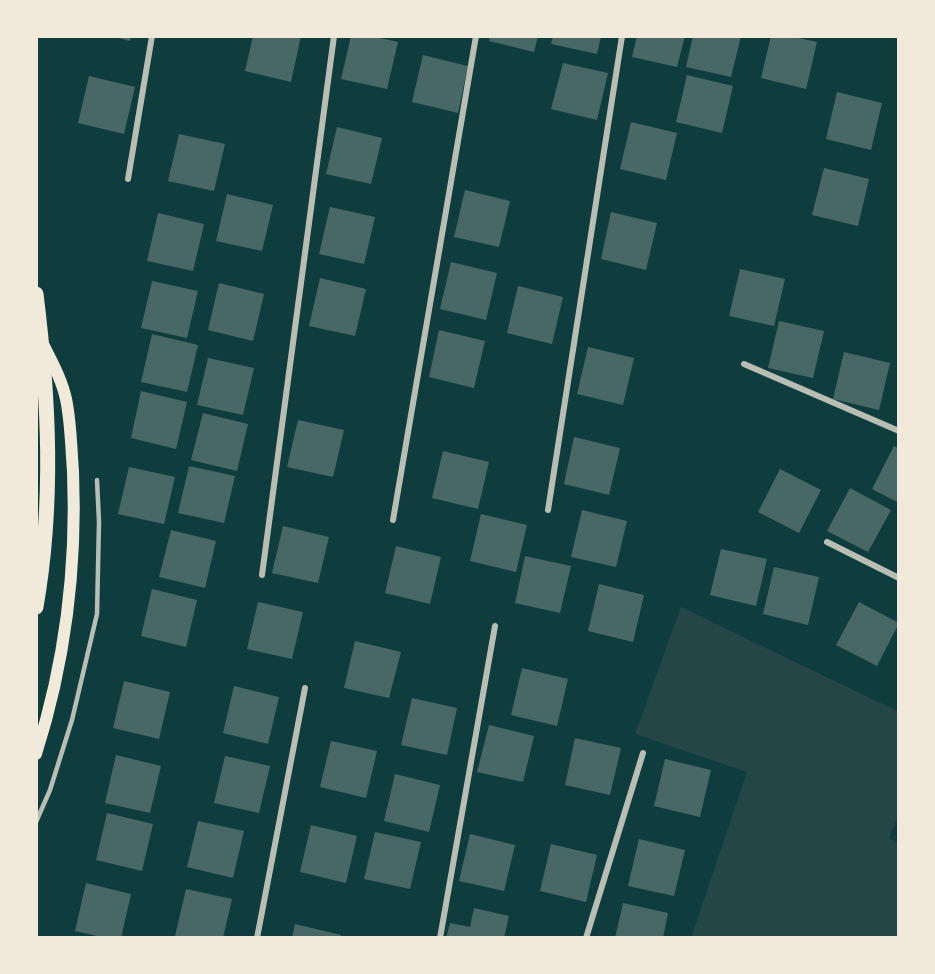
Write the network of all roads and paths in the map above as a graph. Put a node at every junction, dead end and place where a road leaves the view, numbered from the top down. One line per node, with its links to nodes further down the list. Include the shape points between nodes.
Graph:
1 (152, 36): 5 (street)
2 (334, 36): 14 (street)
3 (476, 36): 12 (street)
4 (622, 36): 11 (street)
5 (128, 179)
6 (36, 294): 7 (main road)
7 (42, 342): 16 (main road, via 48,483 43,567); 20 (main road, via 66,397 74,502 70,592 63,640)
8 (744, 364): 9 (street)
9 (899, 431)
10 (97, 480): 21 (lane, via 97,614 72,720)
11 (548, 510)
12 (393, 520)
13 (827, 542): 15 (street)
14 (262, 575)
15 (899, 578)
16 (36, 607)
17 (495, 626): 23 (street)
18 (305, 688): 22 (street)
19 (643, 753): 24 (street)
20 (36, 754)
21 (36, 822)
22 (257, 938)
23 (440, 938)
24 (586, 938)

